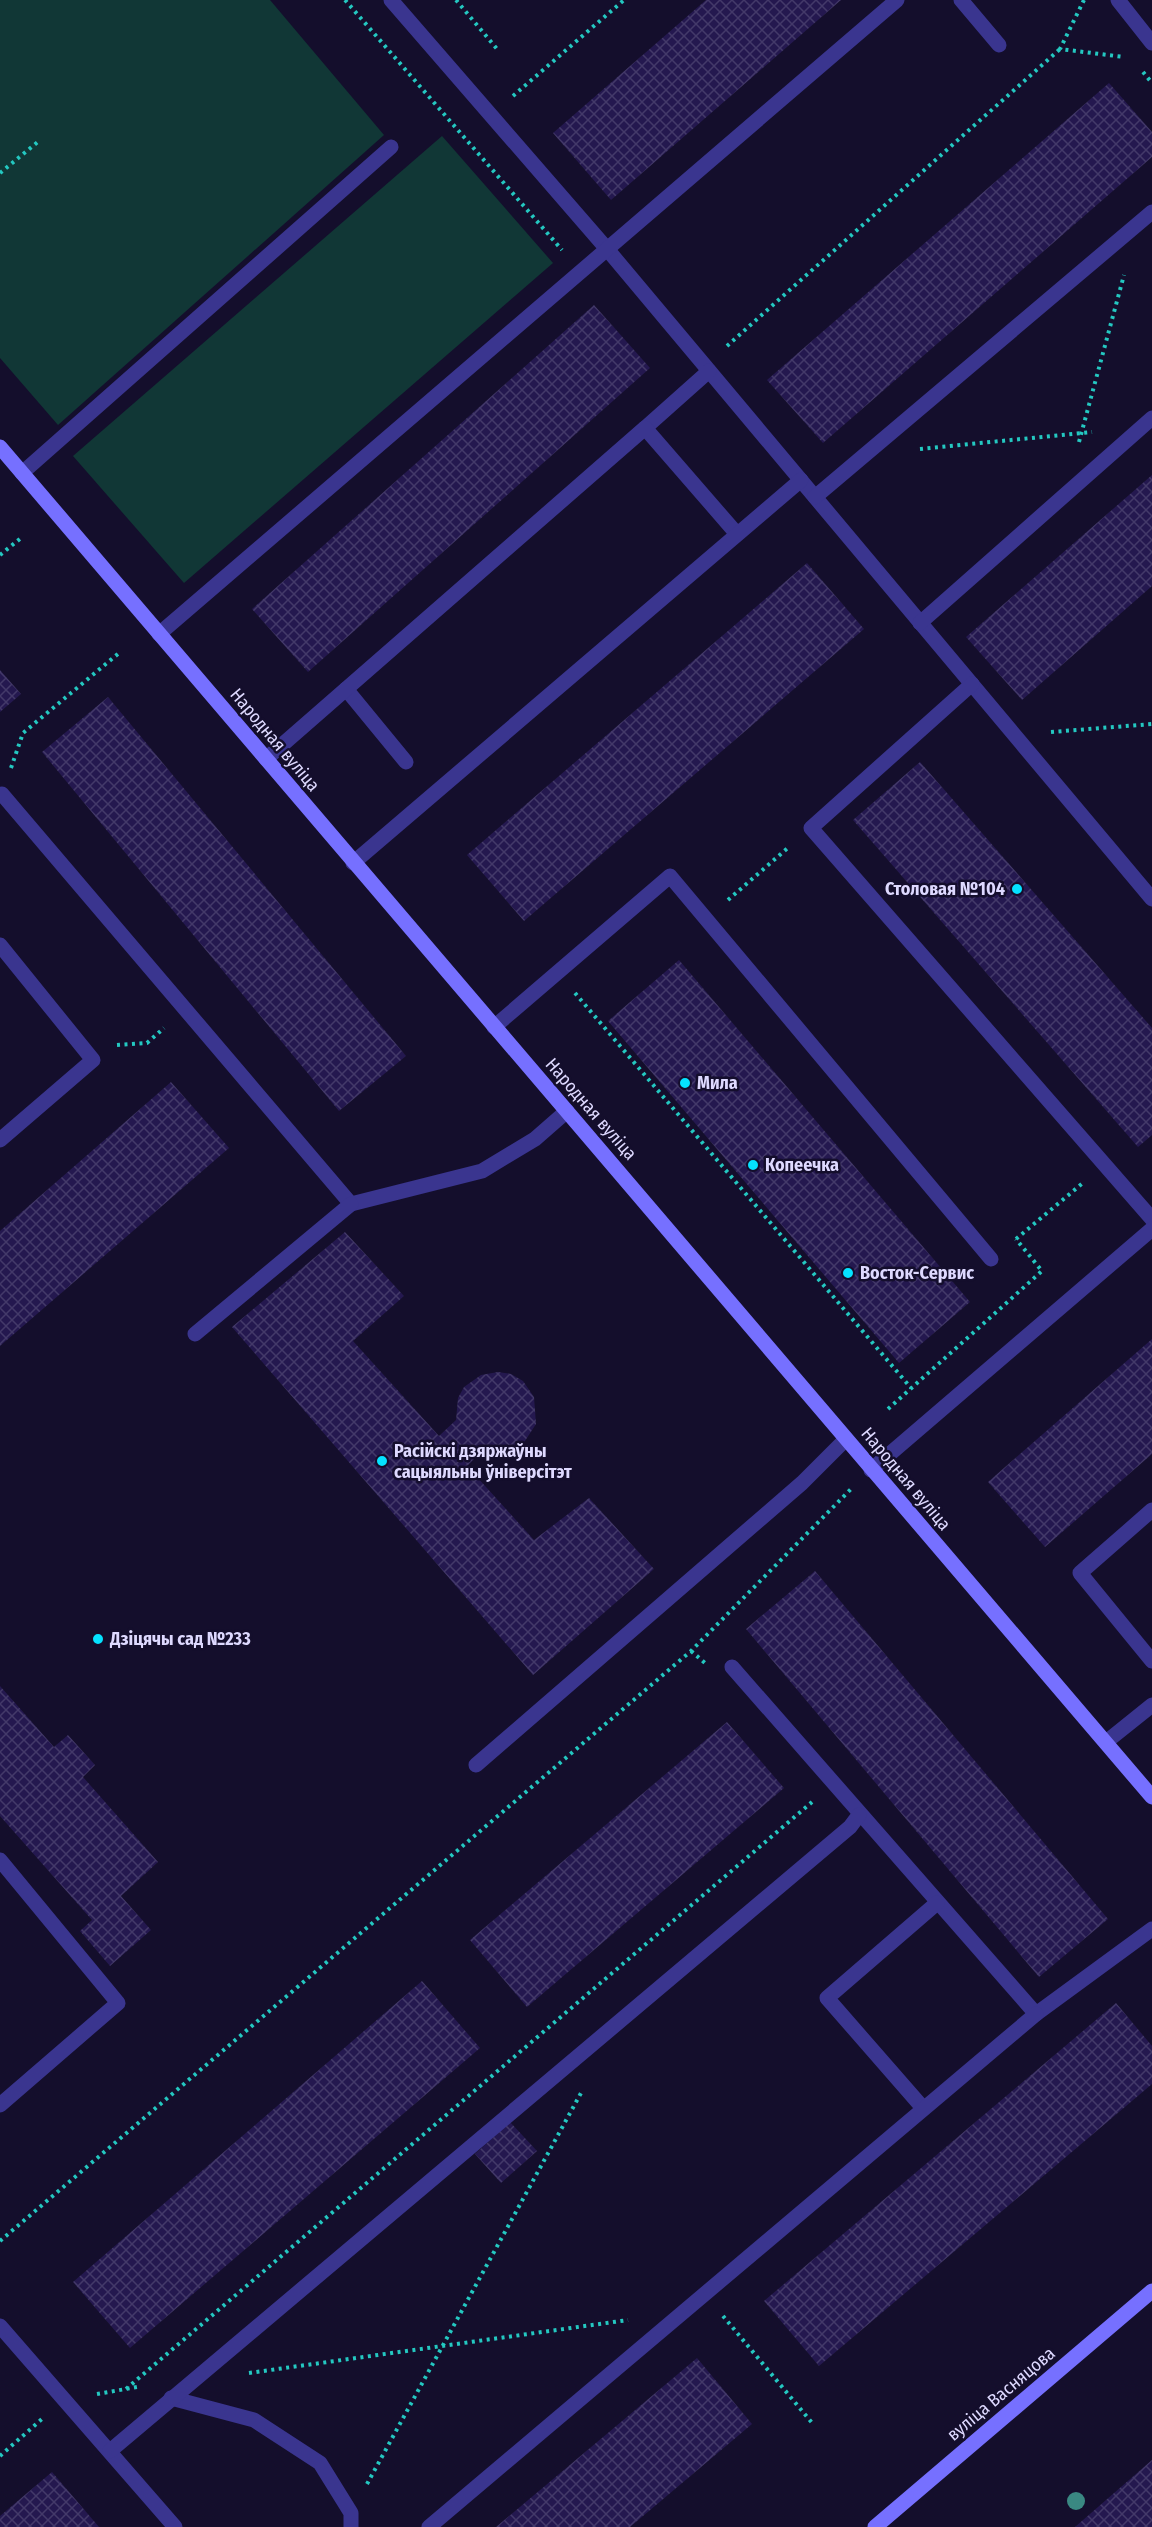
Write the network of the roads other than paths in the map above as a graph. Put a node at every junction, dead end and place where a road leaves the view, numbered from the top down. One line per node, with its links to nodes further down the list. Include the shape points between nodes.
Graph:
1 (391, 0): 9 (street)
2 (897, 0): 9 (street)
3 (961, 0): 6 (street)
4 (1118, 0): 5 (street)
5 (1152, 43)
6 (999, 45)
7 (391, 147): 14 (street)
8 (1152, 212): 16 (street)
9 (607, 249): 10 (street); 19 (street)
10 (710, 371): 12 (street); 15 (street)
11 (1152, 418): 18 (street)
12 (645, 428): 17 (street); 21 (street)
13 (0, 447): 14 (street, Народная вуліца)
14 (22, 472): 19 (street, Народная вуліца)
15 (801, 480): 16 (street); 17 (street)
16 (815, 497): 18 (street)
17 (737, 534): 25 (street)
18 (920, 623): 20 (street)
19 (159, 634): 22 (street, Народная вуліца)
20 (972, 684): 26 (street); 32 (street, via 811,828)
21 (346, 689): 22 (street); 23 (street)
22 (266, 759): 25 (street, Народная вуліца)
23 (406, 762)
24 (1, 795): 31 (street)
25 (354, 862): 28 (street, Народная вуліца)
26 (1152, 899)
27 (0, 945): 30 (street, via 93,1060)
28 (494, 1027): 29 (street, Народная вуліца); 34 (street, via 670,876)
29 (567, 1110): 31 (street, via 535,1139 482,1171); 36 (street, Народная вуліца)
30 (0, 1140)
31 (351, 1204): 35 (street)
32 (1152, 1219)
33 (1152, 1229): 37 (street)
34 (991, 1259)
35 (195, 1334)
36 (846, 1439): 37 (street, Народная вуліца); 43 (street, via 802,1483)
37 (872, 1470): 42 (street, Народная вуліца)
38 (1152, 1510): 39 (street, via 1080,1573)
39 (1152, 1660)
40 (732, 1667): 45 (street)
41 (1152, 1705): 42 (street)
42 (1106, 1742): 44 (street, Народная вуліца)
43 (476, 1765)
44 (1152, 1797)
45 (860, 1815): 47 (street); 54 (street)
46 (0, 1860): 50 (street, via 118,2003)
47 (937, 1903): 49 (street); 51 (street, via 827,1998)
48 (1152, 1929): 49 (street)
49 (1036, 2014): 51 (street)
50 (0, 2105)
51 (923, 2108): 58 (street)
52 (1152, 2291): 59 (street, вуліца Васняцова)
53 (0, 2326): 55 (street)
54 (171, 2398): 55 (street); 56 (street, via 254,2420 320,2463)
55 (110, 2451): 57 (street)
56 (351, 2520)
57 (175, 2527)
58 (429, 2527)
59 (875, 2527)

